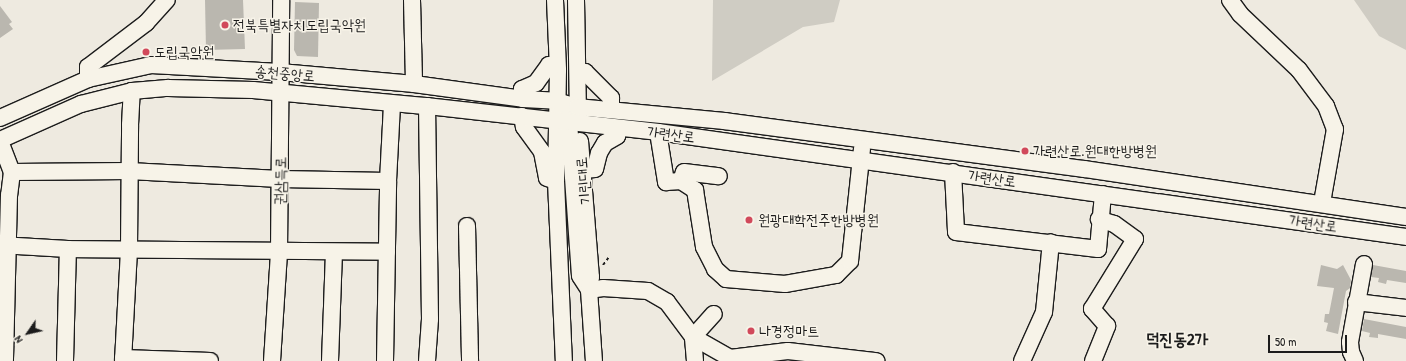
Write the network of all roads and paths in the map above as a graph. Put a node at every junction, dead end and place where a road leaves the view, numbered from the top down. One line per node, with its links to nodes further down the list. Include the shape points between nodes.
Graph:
1 (167, 0): 10 (street, via 146,23 88,67)
2 (281, 0): 8 (street, 권삼득로)
3 (412, 0): 11 (street)
4 (555, 0): 7 (street, 기린대로)
5 (576, 0): 9 (street, 기린대로)
6 (1230, 0): 37 (street, via 1240,14 1299,70 1326,106 1335,129)
7 (557, 64): 14 (street, via 549,65 536,83 522,89); 19 (street, 기린대로)
8 (280, 72): 10 (street, 송천중앙로, via 151,65); 11 (street, 송천중앙로); 13 (street, 권삼득로)
9 (578, 72): 18 (street, via 586,72 611,98); 19 (street, 기린대로)
10 (88, 79): 21 (street, 송천중앙로)
11 (414, 84): 14 (street, 송천중앙로)
12 (132, 91): 13 (street, 송천중앙로, via 168,88); 25 (street, 송천중앙로, via 81,104); 28 (street)
13 (282, 93): 15 (street, 송천중앙로); 32 (street, 권삼득로)
14 (523, 99): 19 (street, 송천중앙로)
15 (392, 104): 16 (street, 송천중앙로); 33 (street)
16 (427, 106): 17 (street, 송천중앙로); 63 (street, via 430,319)
17 (443, 108): 19 (street, via 451,103); 20 (street, 송천중앙로)
18 (611, 110): 19 (street, 가련산로); 24 (street, 가련산로)
19 (565, 114): 20 (street, 송천중앙로); 22 (street, 가련산로); 27 (street, 기린대로); 34 (street, 기린대로); 50 (street, via 580,276)
20 (522, 116): 34 (street, via 524,127 542,152 547,178)
21 (0, 118)
22 (618, 128): 23 (street, 가련산로); 27 (street, via 617,136 605,143 599,153 595,169)
23 (658, 132): 26 (street, 가련산로); 35 (street, via 666,182)
24 (863, 139): 26 (street); 37 (street, 가련산로)
25 (0, 140): 29 (street)
26 (861, 159): 30 (street, 가련산로); 35 (street, via 850,261 836,275 785,284 726,279 715,269 704,247 695,190)
27 (583, 170): 50 (street, 기린대로, via 591,277)
28 (129, 171): 29 (street); 32 (street); 45 (street)
29 (12, 172): 43 (street)
30 (953, 172): 36 (street, 가련산로); 42 (street, via 956,232)
31 (719, 176): 35 (street, via 684,172)
32 (280, 179): 33 (street); 48 (street, 권삼득로)
33 (388, 181): 47 (street)
34 (556, 181): 65 (street, 기린대로)
35 (681, 181)
36 (1103, 194): 39 (street); 41 (street, 가련산로)
37 (1322, 203): 38 (street, 가련산로)
38 (1406, 217)
39 (1100, 219): 42 (street, via 1098,249); 70 (street, via 1114,224 1136,239 1092,309 1107,326)
40 (467, 226): 64 (street)
41 (1406, 237)
42 (1051, 242): 69 (street, via 1044,312)
43 (4, 245): 44 (street); 57 (street)
44 (68, 249): 45 (street); 58 (street)
45 (129, 249): 48 (street); 55 (street)
46 (334, 252): 47 (street); 48 (street); 61 (street)
47 (387, 252): 62 (street)
48 (279, 253): 60 (street, 권삼득로)
49 (1364, 264): 51 (street)
50 (589, 290): 54 (street, via 603,288 648,291 667,302); 66 (street, 기린대로)
51 (1356, 302): 52 (street); 71 (street, via 1350,342)
52 (1406, 308)
53 (714, 314): 54 (street)
54 (693, 337): 56 (street); 67 (street)
55 (123, 359): 59 (street)
56 (733, 359): 68 (street, via 788,351)
57 (5, 361)
58 (65, 361)
59 (210, 361)
60 (272, 361)
61 (330, 361)
62 (385, 361)
63 (427, 361)
64 (470, 361)
65 (564, 361)
66 (594, 361)
67 (695, 361)
68 (876, 361)
69 (1022, 361)
70 (1093, 361)
71 (1355, 361)

